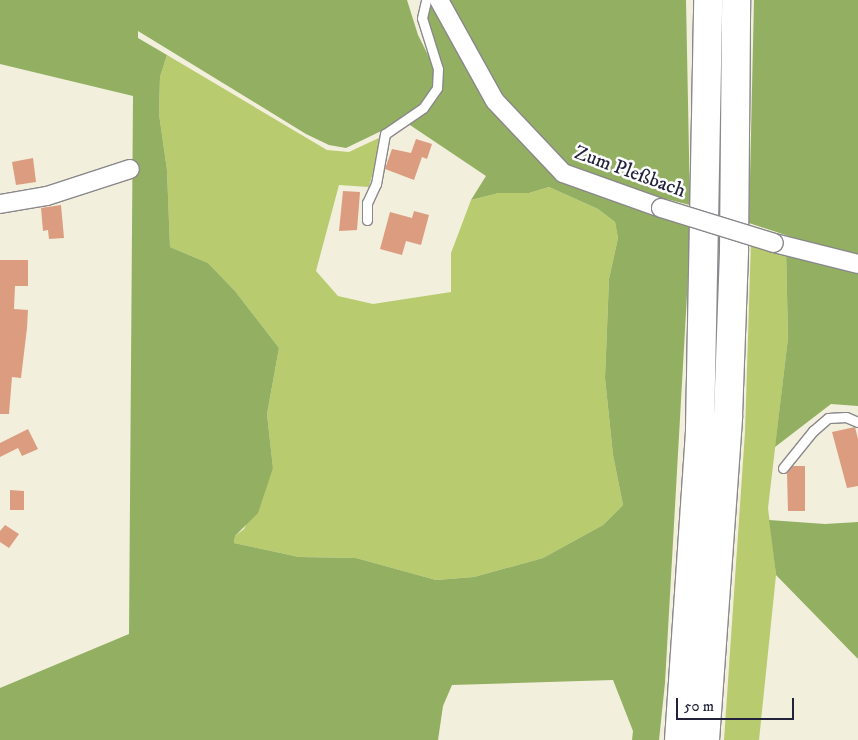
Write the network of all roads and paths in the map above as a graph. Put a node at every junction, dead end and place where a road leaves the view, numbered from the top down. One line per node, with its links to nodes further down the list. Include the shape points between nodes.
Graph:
1 (426, 0): 9 (lane, via 422,18 438,69 437,88 423,108 385,134 376,184 367,203)
2 (439, 0): 10 (street, Zum Pleßbach, bridge, via 496,100 563,173 774,243)
3 (702, 0): 6 (highway)
4 (708, 0): 6 (highway)
5 (736, 0): 14 (highway, via 734,249 728,416)
6 (709, 72): 13 (highway, via 700,429)
7 (130, 169): 8 (street, via 47,196)
8 (0, 204)
9 (367, 220)
10 (858, 264)
11 (858, 422): 12 (lane, via 846,417 828,418 812,431)
12 (783, 468)
13 (679, 740)
14 (705, 740)

